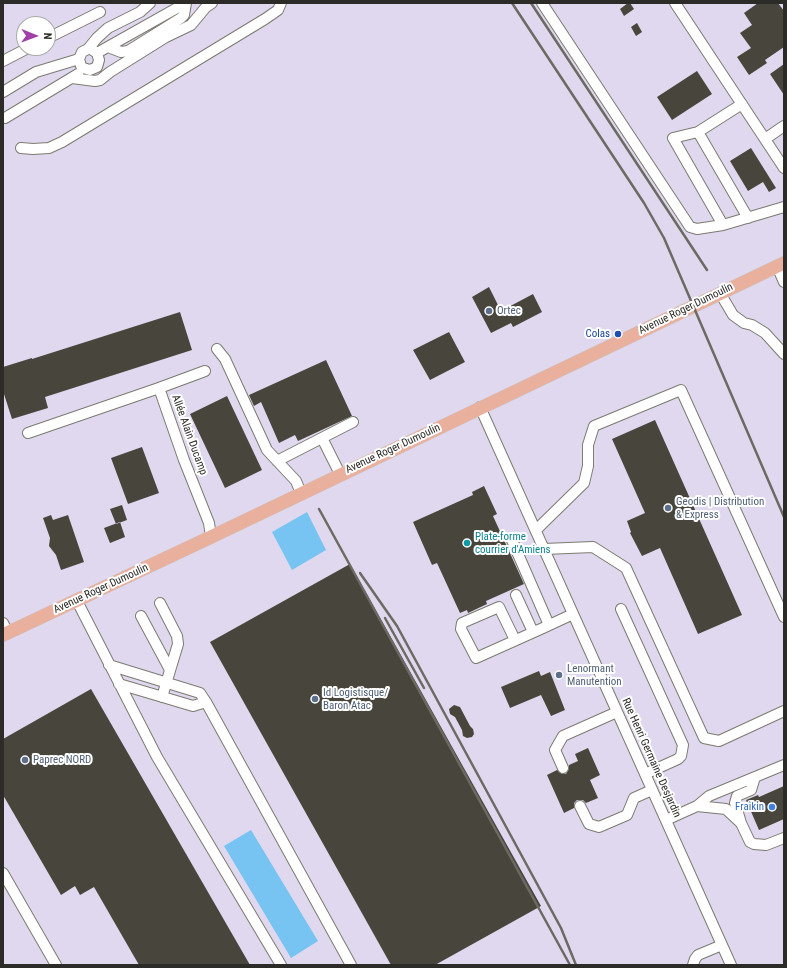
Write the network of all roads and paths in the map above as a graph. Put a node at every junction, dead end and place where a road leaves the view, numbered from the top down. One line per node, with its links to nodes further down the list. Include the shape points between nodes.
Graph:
1 (150, 3): 7 (street)
2 (186, 3): 10 (street, via 181,18 128,51 121,52 108,48)
3 (212, 3): 15 (street, via 191,25 166,37)
4 (281, 3): 23 (street, via 278,10 265,19 62,142 49,148)
5 (542, 3): 27 (street, via 690,227 697,229)
6 (675, 3): 18 (street)
7 (140, 7): 10 (street, via 97,38)
8 (100, 12): 9 (street)
9 (56, 34)
10 (93, 51): 13 (street, via 82,52); 14 (street, via 99,60)
11 (16, 54): 12 (street)
12 (3, 61)
13 (81, 64): 14 (street, via 90,70); 16 (street, via 78,74); 17 (street, via 36,72)
14 (97, 66): 15 (street)
15 (117, 68): 16 (street, via 100,80)
16 (72, 78): 19 (street)
17 (3, 92)
18 (742, 104): 21 (street); 22 (street)
19 (5, 118)
20 (784, 126): 22 (street)
21 (698, 132): 26 (street); 27 (street, via 673,138)
22 (765, 139): 24 (street)
23 (21, 148)
24 (784, 168)
25 (784, 207): 26 (street)
26 (748, 218): 27 (street)
27 (723, 225)
28 (781, 264): 29 (street); 30 (main road, Avenue Roger Dumoulin)
29 (784, 282)
30 (720, 293): 32 (street, via 733,315 765,333); 35 (main road, Avenue Roger Dumoulin)
31 (217, 349): 39 (street, via 225,358 267,450)
32 (784, 354)
33 (205, 371): 34 (street, Allée Alain Ducamp)
34 (159, 388): 37 (street); 43 (street, Allée Alain Ducamp, via 209,523)
35 (480, 407): 40 (main road, Avenue Roger Dumoulin); 42 (street, Rue Henri Germaine Desjardin)
36 (353, 422): 38 (street)
37 (28, 434)
38 (322, 438): 39 (street); 40 (street)
39 (277, 461): 41 (street, via 296,481)
40 (340, 474): 41 (main road, Avenue Roger Dumoulin)
41 (301, 493): 43 (main road, Avenue Roger Dumoulin)
42 (536, 530): 45 (street, Rue Henri Germaine Desjardin); 52 (street, via 584,483 588,466 588,445 594,426 681,390)
43 (211, 537): 47 (main road, Avenue Roger Dumoulin)
44 (511, 538): 53 (street)
45 (544, 549): 50 (street, Rue Henri Germaine Desjardin); 63 (street, via 594,546 626,568 704,738 719,741)
46 (516, 595): 55 (street)
47 (76, 601): 54 (main road, Avenue Roger Dumoulin); 57 (street)
48 (160, 603): 58 (street, via 177,636 178,644)
49 (621, 609): 67 (street, via 683,745 678,759)
50 (573, 614): 53 (street); 64 (street, Rue Henri Germaine Desjardin)
51 (141, 616): 58 (street)
52 (784, 617)
53 (549, 625): 55 (street)
54 (5, 630)
55 (533, 632): 56 (street)
56 (515, 640): 56 (street, via 476,658 461,629 462,623 499,607)
57 (109, 665): 59 (street); 60 (street)
58 (170, 670): 59 (street)
59 (166, 682): 61 (street); 62 (street, via 200,693)
60 (119, 684): 61 (street); 78 (street, via 158,757)
61 (162, 697): 62 (street, via 193,706)
62 (206, 702): 79 (street)
63 (784, 711)
64 (618, 712): 66 (street, via 563,736 555,750); 67 (street, Rue Henri Germaine Desjardin)
65 (784, 765): 68 (street)
66 (563, 768)
67 (645, 774): 69 (street, Rue Henri Germaine Desjardin)
68 (755, 777): 71 (street, via 709,796); 73 (street, via 751,790 737,796 735,803)
69 (652, 790): 70 (street, via 634,798 627,815 599,827 589,824); 72 (street, Rue Henri Germaine Desjardin)
70 (580, 806)
71 (697, 806): 72 (street); 73 (street, via 726,809)
72 (666, 820): 76 (street, Rue Henri Germaine Desjardin)
73 (741, 823): 74 (street, via 750,842 754,844 766,845)
74 (784, 838)
75 (3, 872): 77 (street)
76 (722, 945): 80 (street, via 698,955); 81 (street, Rue Henri Germaine Desjardin)
77 (56, 965)
78 (281, 965)
79 (351, 965)
80 (693, 965)
81 (731, 965)

